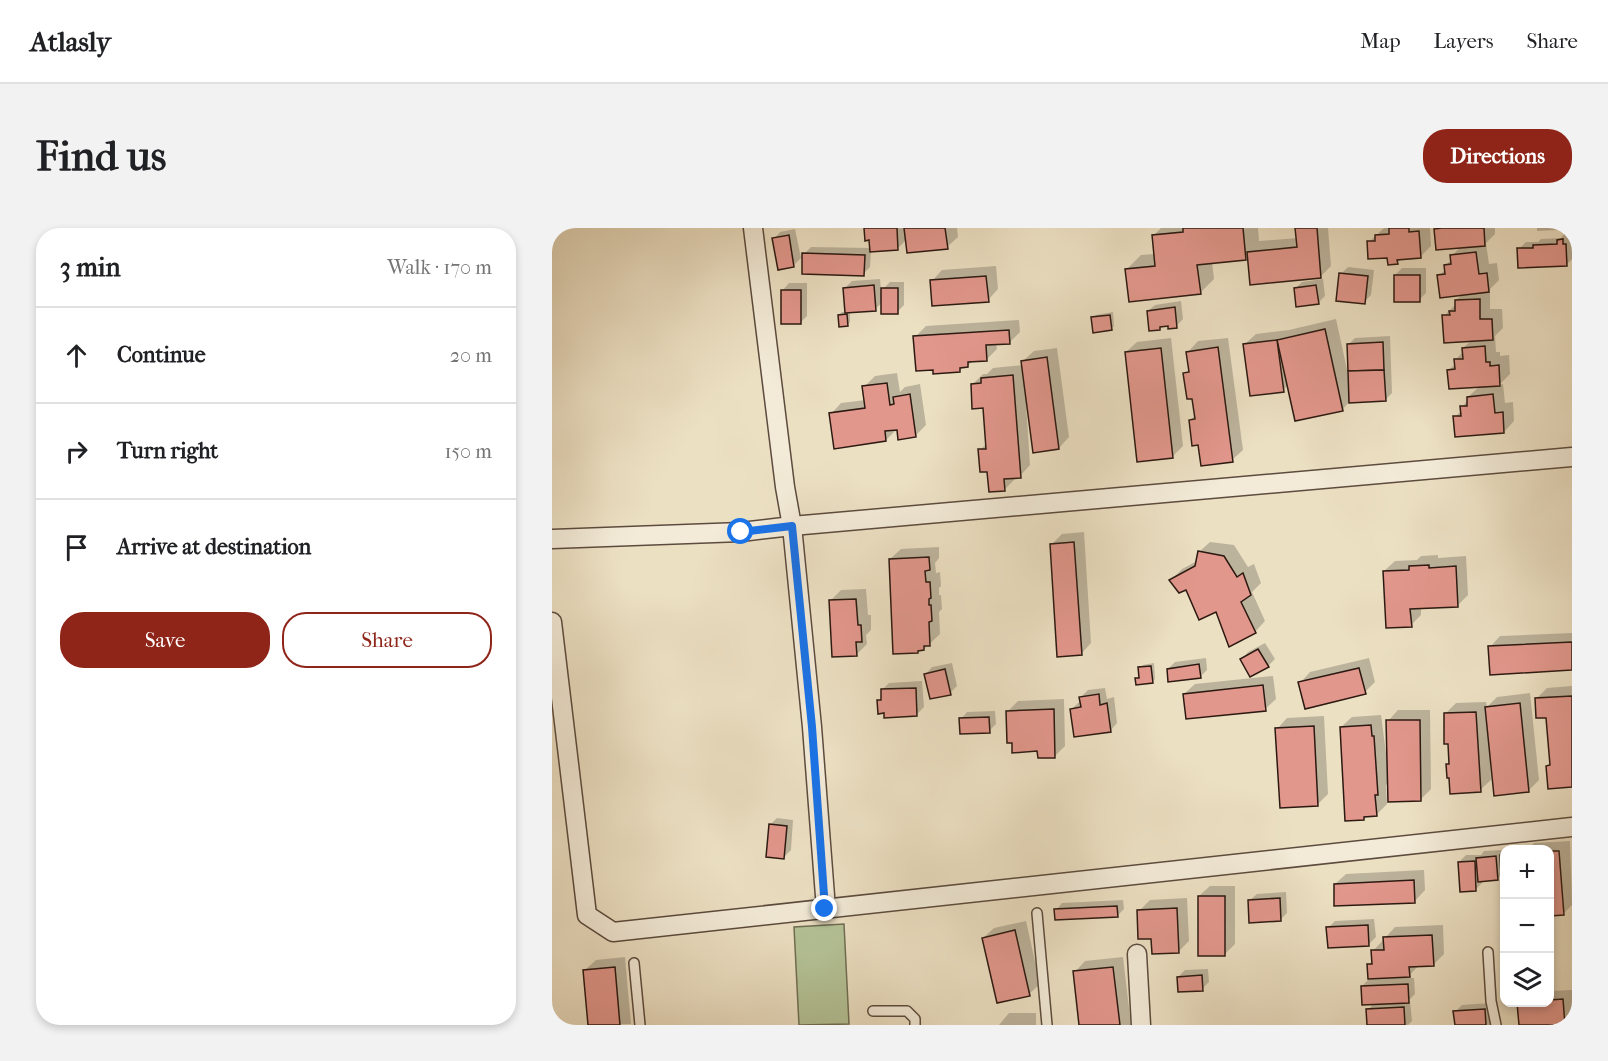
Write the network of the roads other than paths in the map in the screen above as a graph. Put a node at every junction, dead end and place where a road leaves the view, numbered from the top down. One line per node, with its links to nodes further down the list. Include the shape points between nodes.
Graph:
1 (753, 228): 3 (street)
2 (1572, 457): 3 (street)
3 (792, 526): 4 (street, via 741,532); 7 (street)
4 (552, 539)
5 (552, 622): 7 (street, via 586,915 613,932)
6 (1572, 827): 7 (street)
7 (825, 909)
8 (1037, 913): 15 (lane)
9 (1488, 952): 17 (lane)
10 (1137, 954): 16 (street)
11 (634, 963): 13 (lane)
12 (873, 1011): 14 (lane, via 907,1011)
13 (640, 1025)
14 (915, 1025)
15 (1047, 1025)
16 (1141, 1025)
17 (1496, 1025)

